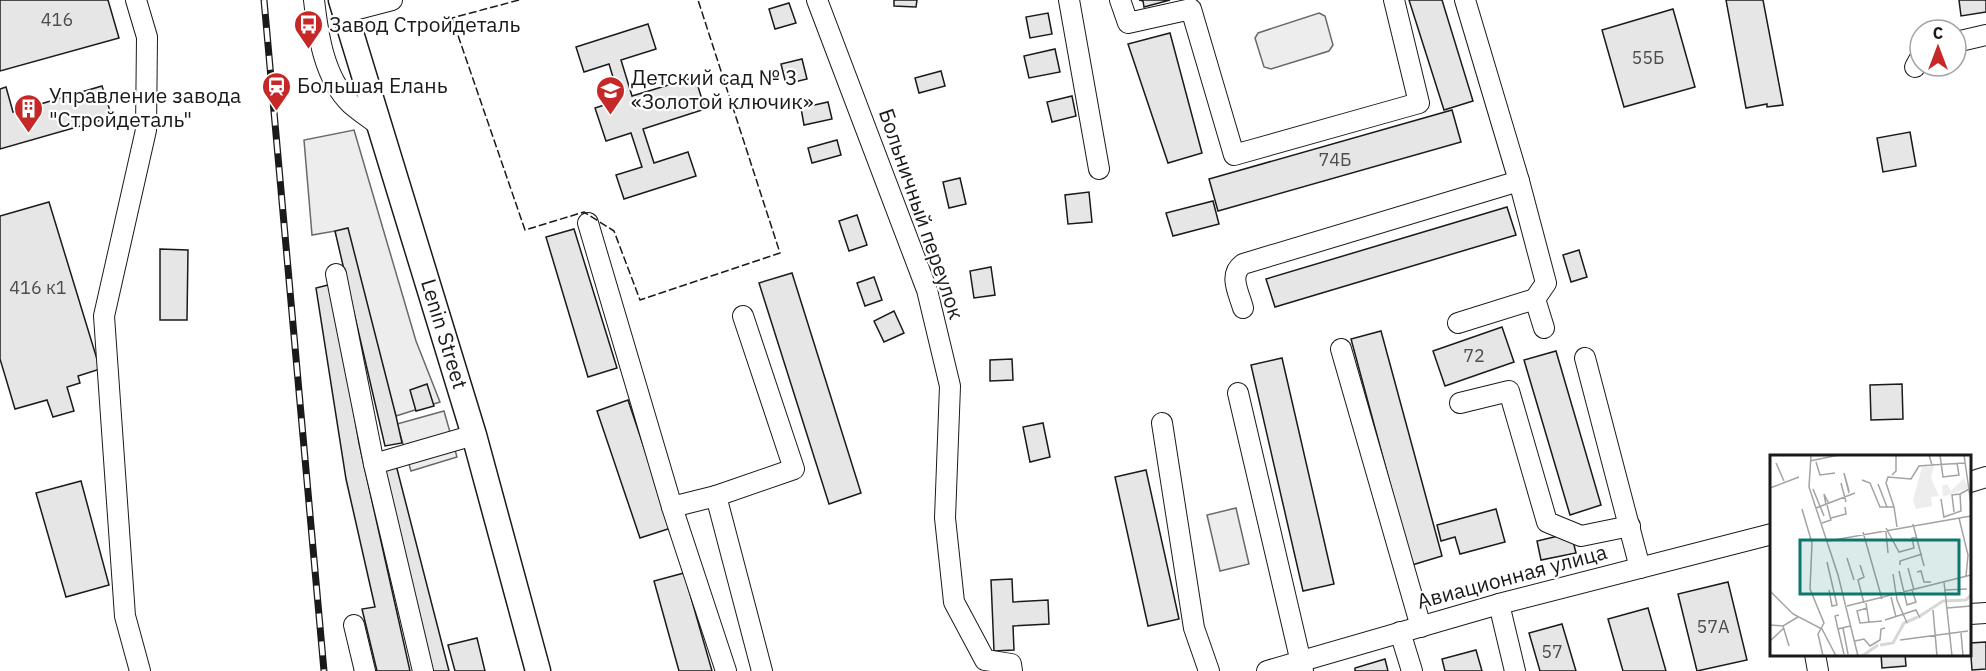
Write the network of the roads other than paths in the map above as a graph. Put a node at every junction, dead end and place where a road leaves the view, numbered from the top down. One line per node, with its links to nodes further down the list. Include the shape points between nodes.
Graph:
1 (136, 0): 45 (street, via 147,37 146,130 104,316 125,616)
2 (314, 0): 13 (street, via 327,66 349,102)
3 (392, 0): 10 (street)
4 (817, 0): 51 (street, Больничный переулок, via 927,290 950,386 945,519 954,602 985,660 1011,663)
5 (1069, 0): 14 (street)
6 (1120, 0): 9 (street, via 1128,23)
7 (1394, 0): 9 (street, via 1419,103 1234,155)
8 (1465, 0): 15 (street)
9 (1192, 4)
10 (344, 6): 13 (main road, Lenin Street)
11 (1986, 35): 12 (street)
12 (1968, 39)
13 (381, 127): 28 (main road, Lenin Street)
14 (1099, 169)
15 (1519, 181): 18 (street, via 1546,282); 19 (street, via 1243,264 1235,279)
16 (588, 223): 33 (street)
17 (336, 274): 29 (street)
18 (1535, 299): 21 (street); 22 (street)
19 (1243, 308)
20 (743, 316): 32 (street, via 794,469)
21 (1458, 323)
22 (1544, 328)
23 (1341, 349): 41 (street)
24 (1585, 358): 34 (street)
25 (1238, 393): 44 (street)
26 (1460, 403): 34 (street, via 1509,391 1547,522 1581,536)
27 (1162, 423): 52 (street, via 1194,628)
28 (474, 435): 29 (street); 48 (main road, Lenin Street)
29 (374, 464): 47 (street)
30 (1986, 477): 31 (street)
31 (1971, 482)
32 (716, 496): 33 (street); 50 (street)
33 (672, 507): 49 (street)
34 (1630, 526): 36 (street)
35 (1770, 535): 36 (street, Авиационная улица)
36 (1640, 568): 37 (street, Авиационная улица)
37 (1499, 604): 41 (street, Авиационная улица); 55 (street)
38 (1986, 613): 39 (street)
39 (1971, 614)
40 (354, 625): 46 (street)
41 (1421, 627): 42 (street, Авиационная улица)
42 (1400, 632): 44 (street, Авиационная улица); 54 (street)
43 (1815, 656): 56 (street)
44 (1301, 666): 53 (street, Авиационная улица)
45 (140, 671)
46 (365, 671)
47 (423, 671)
48 (538, 671)
49 (726, 671)
50 (762, 671)
51 (1012, 671)
52 (1209, 671)
53 (1266, 671)
54 (1412, 671)
55 (1515, 671)
56 (1818, 671)

